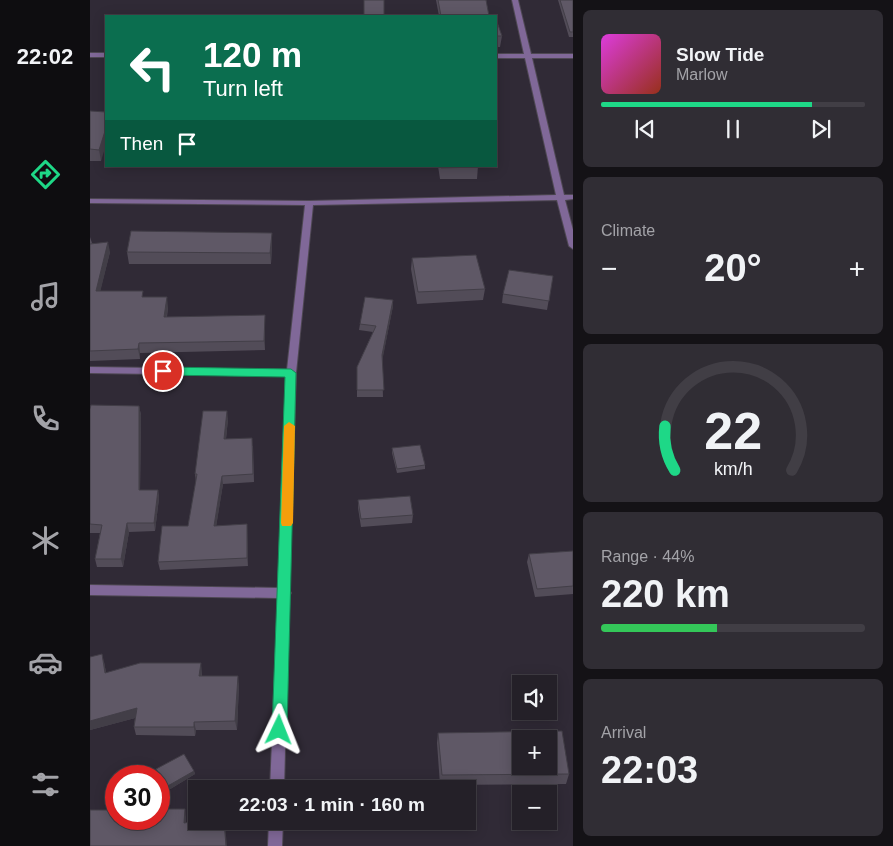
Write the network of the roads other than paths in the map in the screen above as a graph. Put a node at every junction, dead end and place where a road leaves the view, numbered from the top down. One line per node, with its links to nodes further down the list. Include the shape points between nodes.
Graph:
1 (515, 0): 5 (street)
2 (90, 55): 3 (street)
3 (105, 55)
4 (497, 56): 5 (street)
5 (528, 56): 6 (street); 7 (street)
6 (573, 56)
7 (560, 197): 8 (street); 10 (street); 11 (street)
8 (573, 197)
9 (90, 201): 10 (street)
10 (309, 203): 13 (street)
11 (573, 246)
12 (90, 370): 13 (street)
13 (291, 373): 15 (street)
14 (90, 590): 15 (street)
15 (285, 592): 16 (street)
16 (277, 780)
17 (276, 830): 18 (street)
18 (275, 846)

